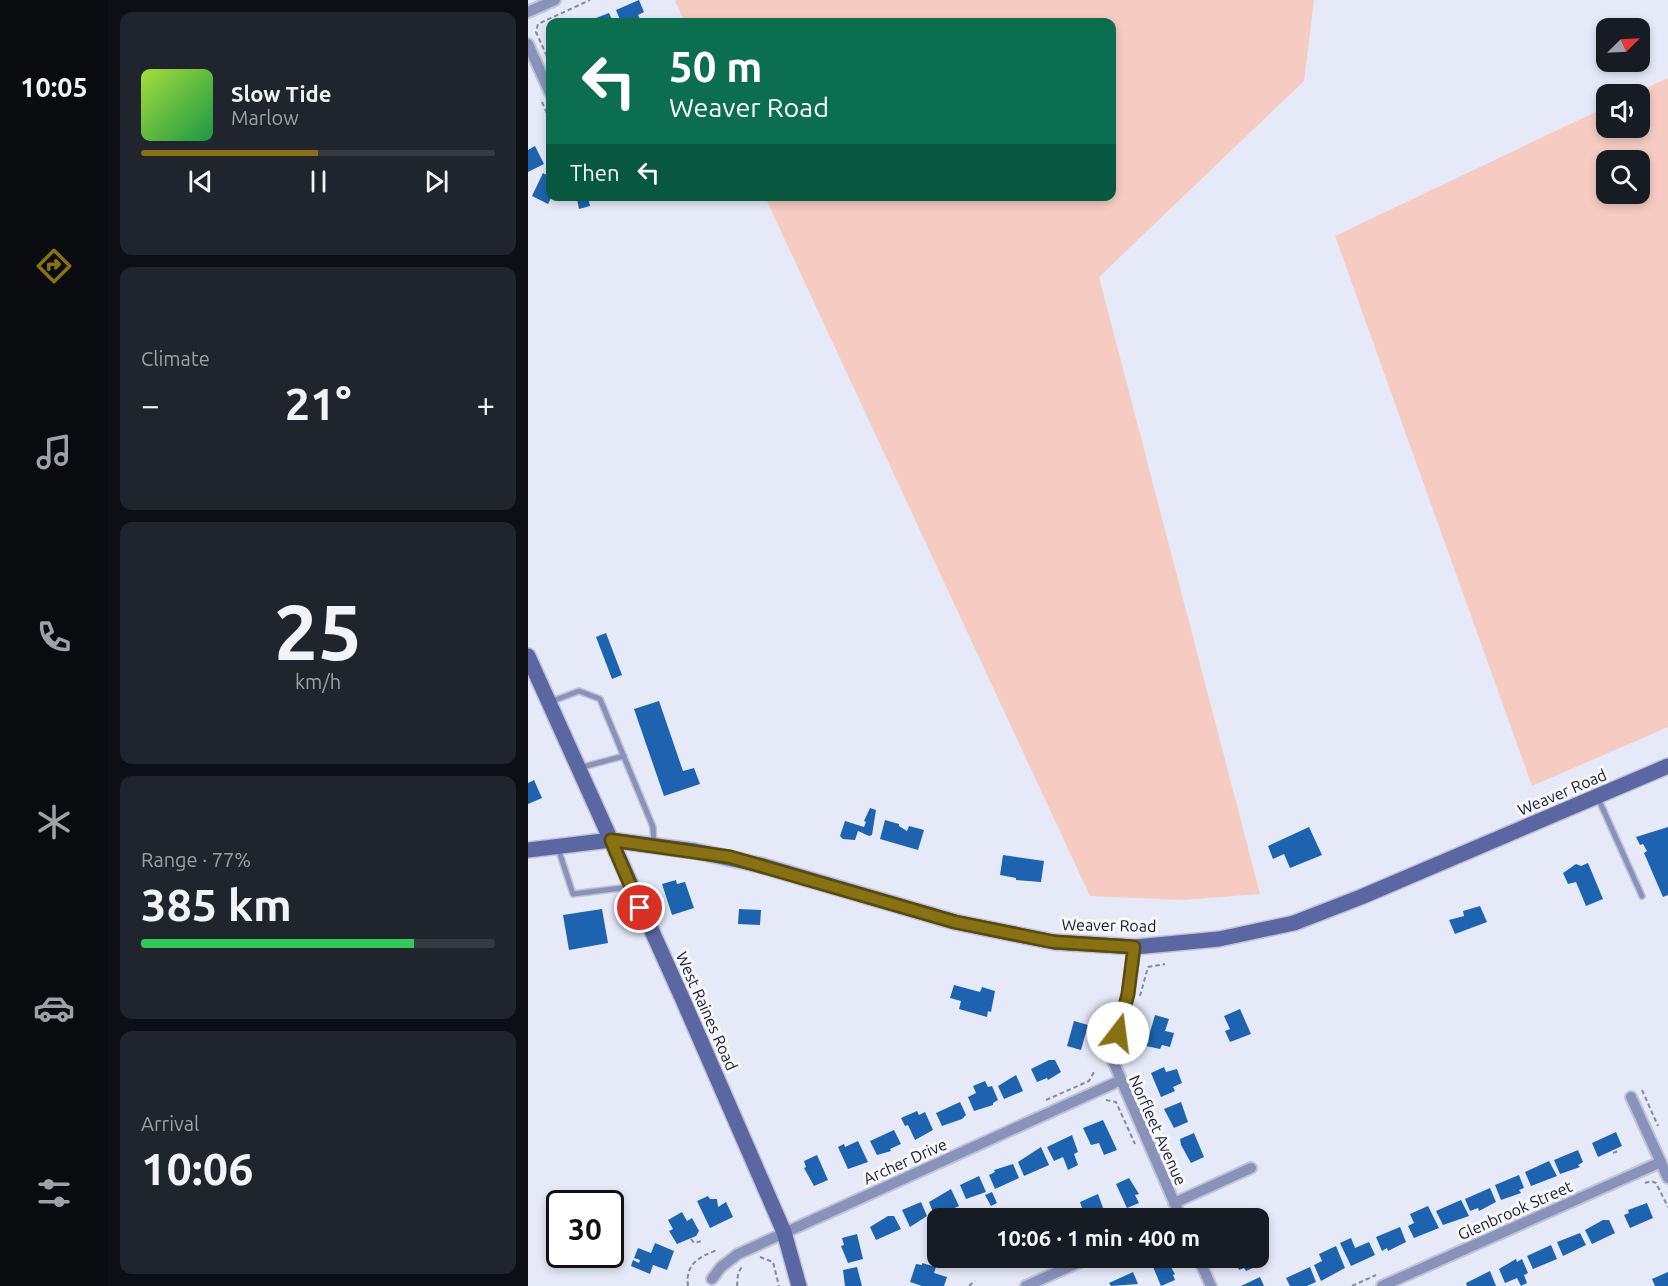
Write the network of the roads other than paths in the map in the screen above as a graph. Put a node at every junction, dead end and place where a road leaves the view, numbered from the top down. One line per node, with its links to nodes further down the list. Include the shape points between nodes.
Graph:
1 (555, 0): 2 (street)
2 (528, 12)
3 (528, 44): 4 (street)
4 (546, 84)
5 (528, 656): 6 (main road, West Raines Road)
6 (549, 703): 7 (lane, via 579,690 600,699); 9 (main road, West Raines Road)
7 (624, 756): 9 (lane); 13 (lane, via 653,827)
8 (1668, 766): 10 (main road, Weaver Road)
9 (579, 769): 11 (main road, West Raines Road)
10 (1597, 796): 16 (lane); 17 (main road, Weaver Road, via 1294,923 1219,939)
11 (611, 840): 12 (main road, Weaver Road); 13 (main road, Weaver Road); 15 (main road, West Raines Road)
12 (558, 846): 14 (main road, Weaver Road); 15 (lane, via 573,894)
13 (654, 846): 17 (main road, Weaver Road, via 760,865 955,922 1054,942)
14 (528, 850)
15 (631, 887): 25 (main road, West Raines Road)
16 (1642, 896)
17 (1134, 947): 18 (street, Norfleet Avenue, via 1128,994 1113,1050)
18 (1119, 1081): 23 (street, Norfleet Avenue); 25 (street, Archer Drive)
19 (1631, 1097): 20 (street)
20 (1661, 1162): 22 (street); 32 (street, Glenbrook Street)
21 (1251, 1168): 23 (street)
22 (1668, 1178)
23 (1174, 1203): 24 (street, Norfleet Avenue)
24 (1176, 1208)
25 (784, 1232): 28 (street, Archer Drive, via 730,1259); 29 (main road, West Raines Road)
26 (1066, 1268): 30 (street)
27 (1203, 1268): 31 (street)
28 (711, 1279)
29 (799, 1286)
30 (1026, 1286)
31 (1211, 1286)
32 (1382, 1286)

